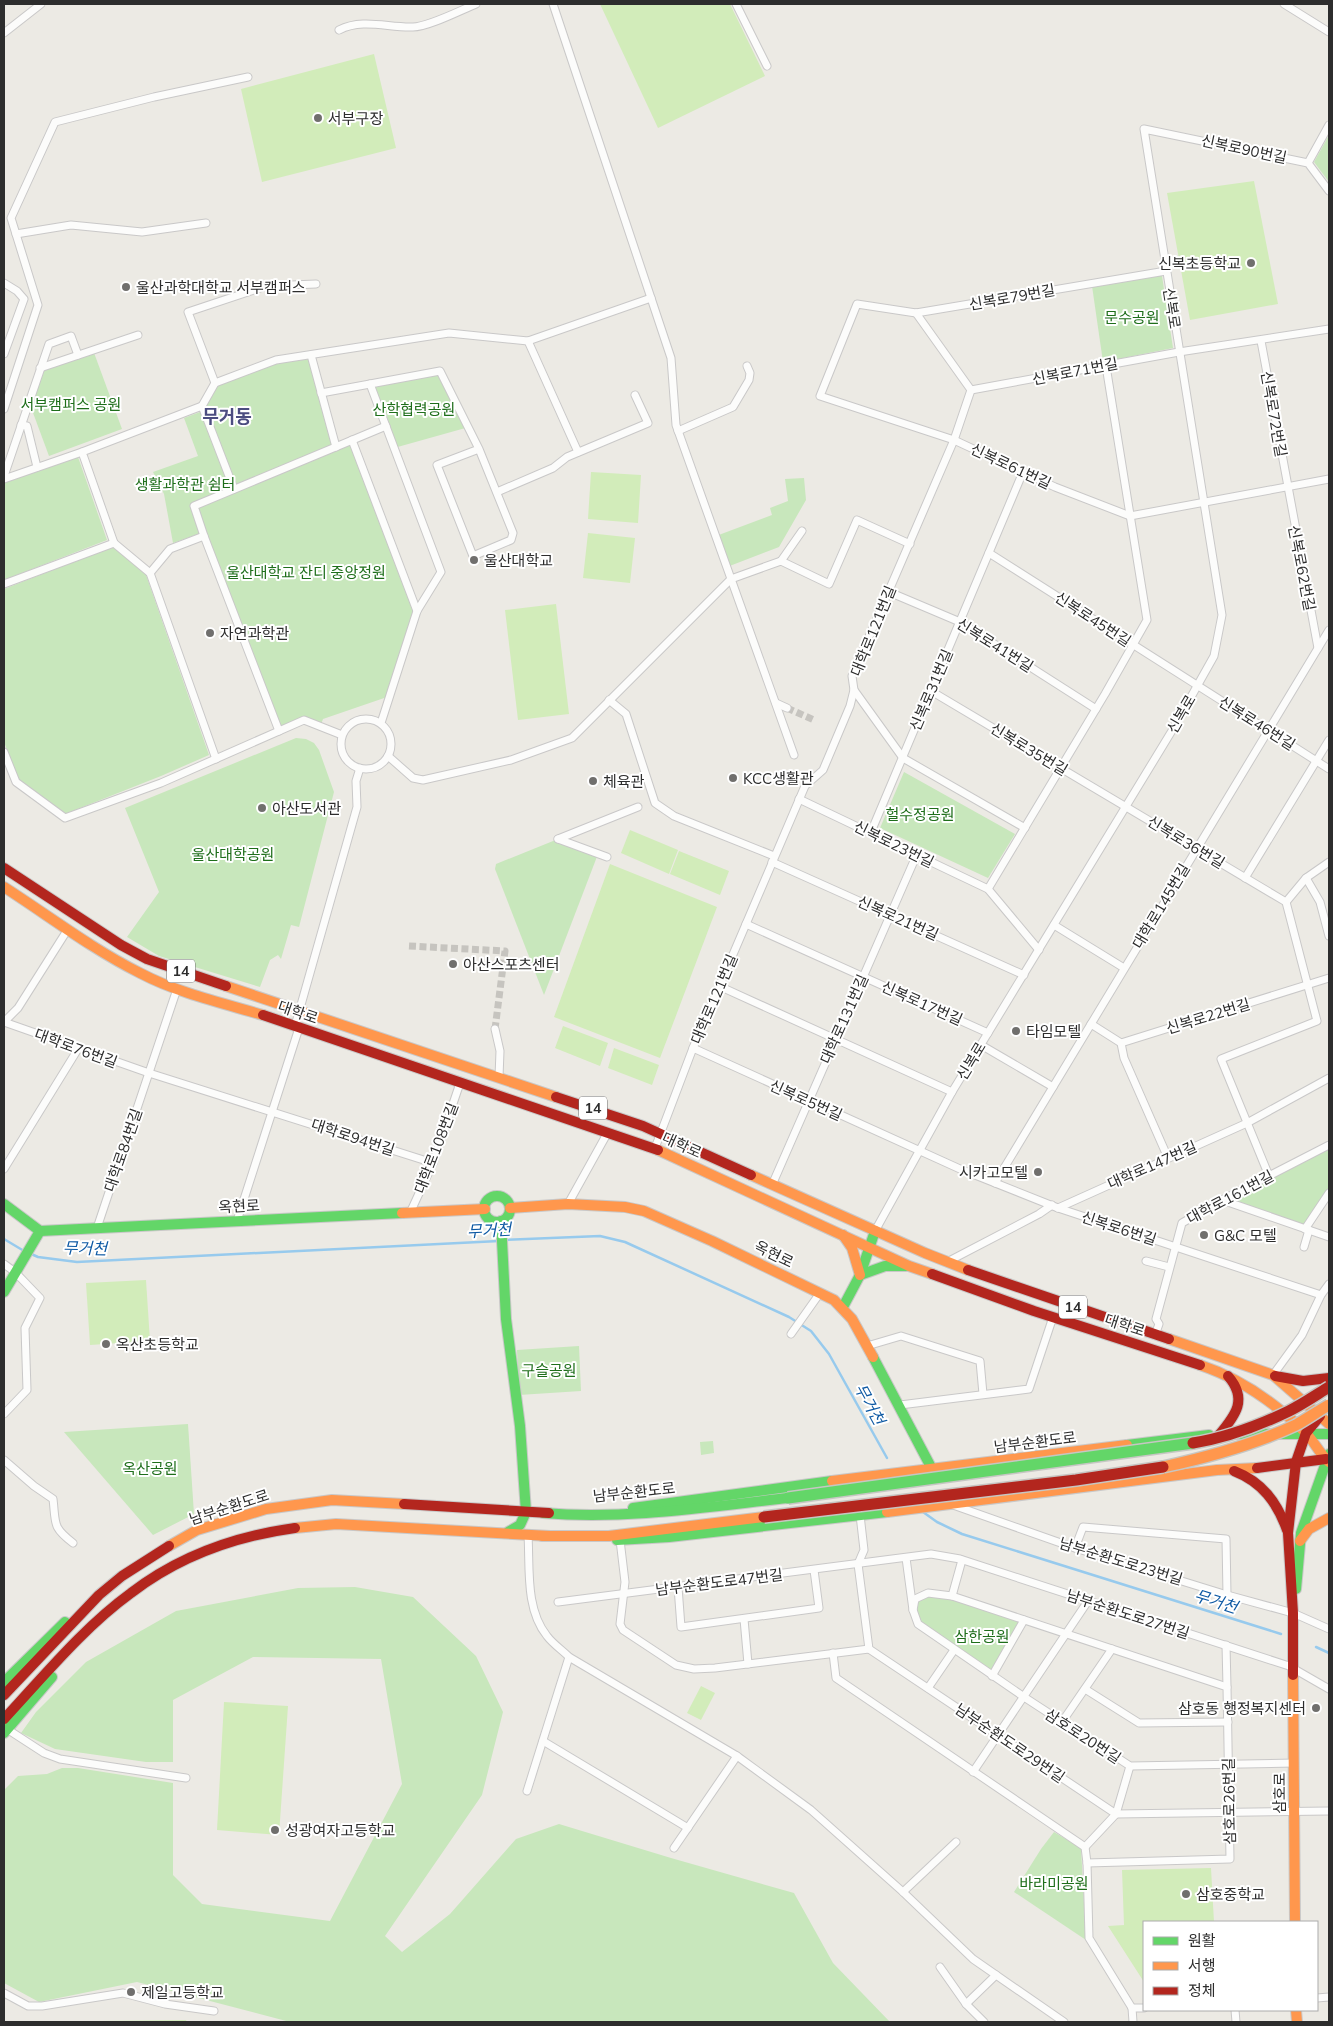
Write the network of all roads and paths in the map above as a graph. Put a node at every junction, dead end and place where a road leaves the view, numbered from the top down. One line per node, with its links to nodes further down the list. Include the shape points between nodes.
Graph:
1 (41, 4): 8 (street)
2 (476, 4): 6 (street, via 414,27 369,24 349,25)
3 (553, 4): 20 (street)
4 (736, 4): 9 (street)
5 (1284, 4): 7 (street)
6 (339, 30)
7 (1329, 32)
8 (4, 33)
9 (767, 66)
10 (248, 77): 16 (street, via 55,122 11,218)
11 (1329, 125): 13 (street)
12 (1144, 129): 13 (street, 신복로90번길); 17 (street, 신복로)
13 (1308, 163): 14 (street, 신복로90번길)
14 (1329, 191)
15 (206, 223): 16 (street, via 142,232 71,225)
16 (16, 234): 40 (street, via 38,305)
17 (1166, 271): 21 (street, 신복로79번길); 26 (street, 신복로)
18 (4, 283): 27 (street, via 24,300)
19 (316, 284): 33 (street, via 266,286 188,312)
20 (651, 298): 24 (street); 43 (street, via 671,358)
21 (916, 313): 35 (street); 38 (street, 신복로79번길, via 857,304)
22 (1329, 329): 25 (street)
23 (138, 335): 28 (street)
24 (528, 341): 29 (street, via 449,333); 49 (street)
25 (1261, 341): 26 (street); 54 (street, 신복로72번길)
26 (1179, 352): 31 (street, 신복로71번길); 57 (street, 신복로)
27 (4, 354)
28 (78, 355): 32 (street); 32 (street, via 70,336 49,344)
29 (311, 355): 33 (street, via 276,360); 36 (street)
30 (747, 366): 43 (street, via 749,380 733,407)
31 (1106, 366): 35 (street, 신복로71번길); 58 (street)
32 (40, 368): 41 (street)
33 (215, 383): 39 (street)
34 (370, 384): 36 (street); 42 (street); 47 (street, via 440,371)
35 (971, 390): 45 (street, 대학로121번길)
36 (321, 393): 46 (street)
37 (635, 395): 49 (street, via 648,423)
38 (820, 396): 45 (street, 신복로61번길)
39 (202, 406): 48 (street); 55 (street)
40 (4, 409)
41 (21, 425): 50 (street, via 27,426); 52 (street)
42 (386, 426): 44 (street); 69 (street, via 441,572)
43 (678, 431): 66 (street)
44 (352, 440): 46 (street); 69 (street)
45 (954, 440): 51 (street, 신복로61번길); 62 (street, 대학로121번길)
46 (336, 447): 55 (street)
47 (479, 448): 56 (street); 56 (street, via 437,465 473,556 511,540 513,533)
48 (82, 452): 50 (street); 61 (street)
49 (578, 452): 56 (street, via 553,468)
50 (37, 467): 52 (street)
51 (1024, 472): 58 (street, 신복로61번길); 63 (street, 신복로31번길)
52 (4, 477)
53 (1329, 479): 54 (street)
54 (1288, 487): 57 (street); 73 (street, 신복로62번길)
55 (234, 489): 60 (street, via 194,506)
56 (497, 492)
57 (1204, 503): 58 (street); 74 (street, 신복로, via 1222,615 1214,656)
58 (1130, 516): 72 (street, via 1147,620)
59 (802, 531): 64 (street)
60 (204, 536): 65 (street, via 170,549); 83 (street)
61 (114, 543): 65 (street); 67 (street)
62 (910, 544): 64 (street, via 857,520 829,584); 68 (street, 대학로121번길)
63 (989, 553): 70 (street, 신복로31번길); 72 (street, 신복로45번길)
64 (782, 561): 66 (street)
65 (150, 573): 90 (street)
66 (731, 579): 77 (street); 78 (street)
67 (4, 584)
68 (889, 592): 70 (street, 신복로41번길); 75 (street, 대학로121번길, via 852,676)
69 (417, 611): 81 (street)
70 (960, 622): 76 (street, 신복로31번길); 80 (street, 신복로41번길)
71 (1329, 630): 73 (street, 대학로145번길)
72 (1133, 644): 74 (street, 신복로45번길); 80 (street)
73 (1318, 648): 82 (street, 대학로145번길)
74 (1198, 686): 82 (street, 신복로46번길); 97 (street, 신복로)
75 (854, 690): 89 (street, 신복로31번길); 95 (street, 대학로121번길, via 823,770 805,786)
76 (931, 691): 89 (street, 신복로31번길); 93 (street, 신복로35번길)
77 (609, 700): 88 (street, via 572,738 511,760 423,780 413,778); 103 (street, 신복로21번길, via 626,714 655,804 674,816)
78 (776, 702): 79 (street); 87 (street)
79 (787, 708)
80 (1096, 710): 93 (street)
81 (381, 723): 84 (street, via 366,718 357,720); 88 (street, via 391,738)
82 (1267, 730): 91 (street, 신복로46번길); 100 (street, 대학로145번길)
83 (279, 731): 84 (street, via 304,720); 90 (street)
84 (342, 735): 92 (street, via 344,756)
85 (1329, 740): 91 (street)
86 (4, 752): 90 (street, via 16,782 65,818)
87 (794, 755)
88 (388, 756): 92 (street, via 380,766)
89 (903, 758): 98 (street, 신복로31번길); 99 (street)
90 (216, 759)
91 (1316, 761): 94 (street, 신복로46번길); 106 (street)
92 (360, 768): 126 (street, via 356,781 357,807)
93 (1061, 768): 97 (street, 신복로35번길); 98 (street)
94 (1329, 769)
95 (799, 799): 99 (street, 신복로23번길); 103 (street, 대학로121번길)
96 (638, 807): 102 (street, via 558,839)
97 (1126, 807): 100 (street, 신복로36번길); 113 (street, 신복로)
98 (1025, 828): 109 (street)
99 (871, 832): 101 (street, 신복로23번길)
100 (1196, 848): 106 (street, 신복로36번길); 117 (street, 대학로145번길)
101 (917, 854): 109 (street, 신복로23번길); 111 (street, 대학로131번길)
102 (607, 857)
103 (773, 859): 111 (street, 신복로21번길); 112 (street, 대학로121번길)
104 (1329, 862): 107 (street)
105 (4, 868): 124 (main road, 대학로 / 14, via 138,954)
106 (1245, 878): 110 (street, 신복로36번길)
107 (1306, 878): 110 (street); 115 (street, via 1320,902)
108 (4, 888): 114 (main road, 대학로 / 14)
109 (988, 889): 116 (street, 신복로23번길)
110 (1286, 902): 121 (street)
111 (890, 915): 118 (street, 신복로21번길); 119 (street, 대학로131번길)
112 (746, 924): 119 (street, 신복로17번길); 122 (street, 대학로121번길)
113 (1054, 925): 116 (street, 신복로); 117 (street)
114 (68, 929): 123 (main road, 대학로 / 14, via 134,970); 127 (street, 대학로76번길, via 18,1008)
115 (1329, 936)
116 (1039, 950): 118 (street, 신복로)
117 (1124, 968): 128 (street, 대학로145번길)
118 (1024, 975): 131 (street, 신복로)
119 (863, 977): 131 (street, 신복로17번길); 133 (street, 대학로131번길)
120 (1329, 978): 121 (street, 신복로22번길)
121 (1308, 985): 134 (street, 신복로22번길); 147 (street, via 1317,1021 1221,1059)
122 (720, 986): 133 (street); 136 (street, 대학로121번길)
123 (177, 989): 125 (main road, 대학로 / 14); 139 (street, 대학로84번길)
124 (235, 989): 125 (main road, via 250,997 255,1004 247,1008); 126 (main road, 대학로 / 14)
125 (230, 1005): 129 (main road, 대학로 / 14)
126 (300, 1010): 129 (street); 132 (main road, 대학로 / 14)
127 (4, 1022): 137 (street, 대학로76번길)
128 (1091, 1024): 134 (street); 143 (street, 대학로145번길)
129 (297, 1027): 138 (main road, 대학로 / 14); 146 (street)
130 (495, 1029): 140 (street, via 500,1051)
131 (988, 1033): 135 (street, 신복로)
132 (371, 1034): 138 (main road, via 353,1030 344,1034 346,1040); 140 (main road, 대학로 / 14)
133 (836, 1039): 144 (street); 145 (street, 대학로131번길)
134 (1121, 1043): 153 (street, via 1124,1058)
135 (981, 1045): 143 (street); 144 (street, 신복로)
136 (693, 1048): 145 (street, 신복로5번길); 149 (street, 대학로121번길)
137 (78, 1049): 139 (street, 대학로76번길); 155 (street)
138 (365, 1050): 142 (main road, 대학로 / 14)
139 (149, 1073): 146 (street); 169 (street, 대학로84번길)
140 (499, 1077): 149 (main road, 대학로 / 14)
141 (1329, 1078): 147 (street, 대학로147번길)
142 (460, 1083): 148 (main road, 대학로 / 14); 154 (street, 대학로108번길)
143 (1053, 1087): 157 (street, 대학로145번길)
144 (952, 1092): 152 (street, 신복로)
145 (808, 1102): 152 (street, 신복로5번길); 158 (street, 대학로131번길)
146 (272, 1112): 154 (street, 대학로94번길); 167 (street)
147 (1247, 1123): 153 (street, 대학로147번길); 156 (street)
148 (608, 1132): 151 (main road, 대학로 / 14); 162 (street)
149 (661, 1133): 151 (street, 대학로121번길); 158 (main road, 대학로 / 14)
150 (1329, 1146): 156 (street, 대학로161번길)
151 (655, 1148): 173 (main road, 대학로 / 14)
152 (919, 1151): 157 (street, 신복로6번길); 172 (street, 신복로)
153 (1168, 1158): 163 (street, 대학로147번길)
154 (433, 1163): 166 (street, 대학로108번길)
155 (4, 1169)
156 (1269, 1176): 160 (street, 대학로161번길)
157 (995, 1183): 163 (street, 신복로6번길)
158 (772, 1184): 172 (main road, 대학로 / 14)
159 (1329, 1193): 170 (street)
160 (1222, 1200): 170 (street); 175 (street, 대학로161번길, via 1182,1223)
161 (4, 1204): 171 (main road)
162 (568, 1204): 164 (main road, 옥현로); 187 (main road, 옥현로, via 644,1211)
163 (1055, 1206): 175 (street, 신복로6번길); 179 (street, 대학로147번길)
164 (510, 1208): 165 (main road, via 507,1200 495,1196 487,1201); 168 (main road)
165 (485, 1209): 166 (main road, 옥현로); 168 (main road, via 490,1219)
166 (410, 1213): 167 (main road, 옥현로)
167 (237, 1221): 169 (main road, 옥현로)
168 (501, 1225): 214 (main road, via 506,1319 520,1426)
169 (97, 1228): 171 (main road, 옥현로)
170 (1307, 1230): 174 (street); 177 (street)
171 (40, 1231): 183 (main road)
172 (875, 1231): 176 (main road); 179 (main road, 대학로 / 14)
173 (843, 1235): 176 (main road, 대학로 / 14); 184 (main road, via 852,1248)
174 (1329, 1237)
175 (1175, 1246): 182 (street, 대학로161번길); 188 (street, 신복로6번길)
176 (869, 1247): 181 (main road, 대학로 / 14); 184 (main road)
177 (1304, 1247)
178 (1146, 1261): 182 (street)
179 (947, 1262): 192 (main road, 대학로 / 14)
180 (4, 1264): 183 (street)
181 (909, 1266): 184 (main road, via 885,1266); 190 (main road, 대학로 / 14)
182 (1169, 1267): 192 (street, 대학로161번길)
183 (15, 1272): 186 (main road); 202 (street, via 40,1298 25,1328 27,1390)
184 (860, 1275): 189 (main road)
185 (1329, 1284): 188 (street)
186 (4, 1292)
187 (820, 1293): 189 (main road, 옥현로); 191 (street)
188 (1321, 1295): 195 (street, via 1302,1336)
189 (843, 1307): 193 (main road, 옥현로)
190 (1053, 1317): 194 (main road, 대학로 / 14); 198 (street, via 1029,1389)
191 (791, 1334)
192 (1155, 1335): 195 (main road, 대학로 / 14)
193 (867, 1346): 198 (street, via 901,1336 980,1361); 200 (main road, 옥현로)
194 (1226, 1375): 205 (main road, 대학로 / 14, via 1252,1388); 206 (main road, via 1236,1386 1238,1405 1233,1419)
195 (1273, 1376): 196 (main road, via 1303,1381); 203 (main road, 대학로 / 14)
196 (1329, 1378)
197 (1329, 1387): 215 (main road, bridge, via 1289,1411 1206,1441 1153,1450 788,1498 627,1515)
198 (983, 1394): 200 (street)
199 (1329, 1400): 203 (main road)
200 (900, 1405): 211 (main road, 옥현로)
201 (1329, 1405): 221 (main road, bridge, via 1297,1424 1227,1451 1068,1481 618,1535)
202 (4, 1414)
203 (1320, 1416): 204 (main road, 대학로 / 14); 205 (main road)
204 (1329, 1424)
205 (1306, 1433): 206 (main road, 남부순환도로); 207 (main road, 남부순환도로); 208 (main road, 대학로 / 14); 210 (main road)
206 (1219, 1434): 211 (main road, 남부순환도로)
207 (1329, 1434)
208 (1328, 1458): 210 (main road); 223 (main road, via 1304,1521)
209 (4, 1460): 224 (street, via 53,1499 59,1532)
210 (1296, 1462): 212 (main road); 219 (main road)
211 (932, 1469): 215 (main road, 남부순환도로, via 638,1508)
212 (1225, 1470): 213 (main road); 219 (main road, via 1244,1475 1266,1491 1274,1500)
213 (950, 1504): 216 (main road); 225 (street, 남부순환도로23번길)
214 (526, 1512): 215 (main road, 남부순환도로); 218 (main road, via 519,1528); 230 (main road, 남부순환도로, via 332,1500 300,1503 266,1509 197,1530)
215 (543, 1513)
216 (860, 1515): 222 (main road); 228 (street, via 864,1550)
217 (1329, 1518): 223 (main road, via 1309,1529)
218 (506, 1533): 220 (main road); 261 (main road, via 305,1525 243,1538 204,1552 132,1592)
219 (1288, 1533): 238 (main road)
220 (528, 1535): 221 (main road); 248 (street, via 535,1613 546,1636)
221 (542, 1536): 222 (main road)
222 (620, 1540): 232 (street)
223 (1300, 1542): 238 (main road)
224 (73, 1543)
225 (1075, 1548): 233 (street, 남부순환도로23번길); 233 (street, via 1083,1527 1226,1538)
226 (906, 1558): 227 (street, 남부순환도로27번길, via 931,1554); 228 (street, 남부순환도로47번길); 237 (street, 삼호로20번길)
227 (962, 1560): 234 (street); 235 (street, 남부순환도로27번길)
228 (858, 1564): 229 (street, 남부순환도로47번길); 244 (street)
229 (814, 1570): 231 (street, 남부순환도로47번길); 239 (street, via 819,1608)
230 (122, 1576): 252 (main road, via 78,1610); 257 (main road, 남부순환도로, via 99,1595)
231 (678, 1587): 232 (street, 남부순환도로47번길); 239 (street, via 682,1627)
232 (624, 1594): 236 (street, 남부순환도로47번길); 249 (street, via 620,1624 623,1630 676,1665 694,1669)
233 (1227, 1594): 238 (street, 남부순환도로23번길)
234 (952, 1596): 237 (street, via 928,1593 915,1599); 240 (street)
235 (1088, 1601): 242 (street); 243 (street, 남부순환도로27번길)
236 (558, 1602)
237 (913, 1610): 246 (street, 삼호로20번길, via 918,1624)
238 (1293, 1613): 241 (street, 남부순환도로23번길); 250 (main road, 삼호로)
239 (744, 1619): 249 (street)
240 (1024, 1620): 242 (street); 251 (street)
241 (1329, 1629)
242 (1067, 1634): 245 (street); 258 (street)
243 (1226, 1645): 250 (street, 남부순환도로27번길); 253 (street, 삼호로26번길)
244 (869, 1648): 247 (street); 254 (street, 남부순환도로29번길)
245 (1112, 1649): 253 (street); 256 (street)
246 (954, 1650): 251 (street, 삼호로20번길); 254 (street)
247 (833, 1653): 249 (street); 268 (street, via 836,1678)
248 (569, 1657): 263 (street); 264 (street)
249 (748, 1664)
250 (1293, 1666): 255 (street, 남부순환도로27번길); 265 (main road, 삼호로)
251 (992, 1676): 258 (street, 삼호로20번길)
252 (4, 1682)
253 (1227, 1687): 260 (street, 삼호로26번길)
254 (928, 1688): 262 (street, 남부순환도로29번길)
255 (1329, 1688)
256 (1085, 1689): 259 (street); 260 (street, via 1139,1724)
257 (4, 1695)
258 (1024, 1698): 259 (street, 삼호로20번길); 262 (street)
259 (1062, 1722): 267 (street, 삼호로20번길)
260 (1228, 1722): 266 (street, 삼호로26번길)
261 (5, 1727): 269 (street, via 44,1753 60,1759)
262 (998, 1735): 268 (street); 274 (street, 남부순환도로29번길)
263 (543, 1741): 270 (street); 275 (street)
264 (737, 1756): 275 (street); 280 (street, via 811,1810)
265 (1294, 1763): 266 (street, 삼호로20번길); 272 (main road, 삼호로)
266 (1229, 1764): 267 (street, 삼호로20번길); 273 (street, 삼호로26번길)
267 (1130, 1766): 274 (street)
268 (973, 1772): 277 (street)
269 (186, 1778)
270 (527, 1791)
271 (1329, 1811): 272 (street)
272 (1294, 1812): 273 (street); 281 (main road, 삼호로)
273 (1230, 1813): 274 (street); 279 (street, 삼호로26번길, via 1230,1859)
274 (1116, 1814): 277 (street)
275 (688, 1828): 278 (street)
276 (956, 1842): 280 (street)
277 (1085, 1847): 279 (street)
278 (674, 1848)
279 (1087, 1863): 286 (street, via 1090,1938)
280 (904, 1892): 283 (street, via 973,1959)
281 (1295, 1921)
282 (940, 1967): 285 (street)
283 (996, 1975): 285 (street); 290 (street)
284 (4, 1994): 288 (street, via 28,2006 42,2006 123,1993 165,2004)
285 (966, 2004): 289 (street)
286 (1132, 2008): 287 (street); 291 (street)
287 (1143, 2008)
288 (214, 2011)
289 (984, 2022)
290 (1063, 2022)
291 (1133, 2022)

